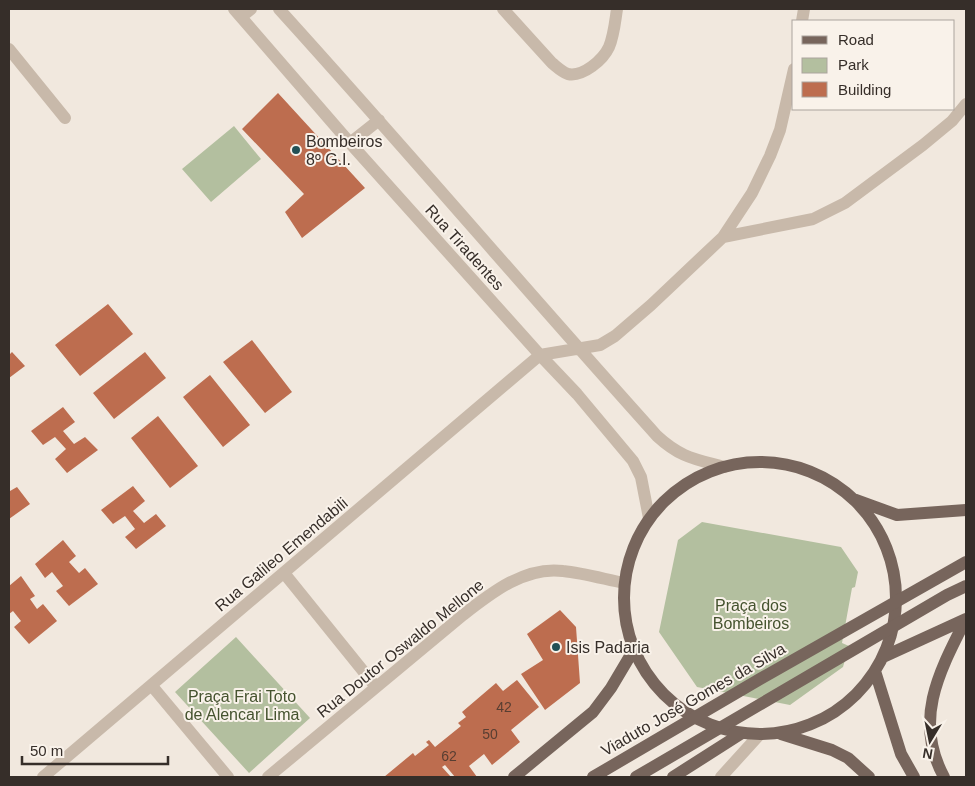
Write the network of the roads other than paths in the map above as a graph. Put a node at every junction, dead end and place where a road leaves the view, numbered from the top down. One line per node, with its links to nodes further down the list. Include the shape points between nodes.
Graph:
1 (279, 9): 9 (street, Rua Tiradentes)
2 (503, 9): 3 (street, via 552,63 567,74 575,74 588,69 606,52)
3 (617, 9)
4 (242, 12): 10 (street, Rua Tiradentes)
5 (9, 48): 8 (street)
6 (792, 78): 11 (street, via 780,130 770,156 752,193)
7 (966, 104): 11 (street, via 952,121 844,203 807,221)
8 (65, 118)
9 (379, 120): 10 (street); 12 (street, Rua Tiradentes)
10 (350, 143): 13 (street, Rua Tiradentes)
11 (723, 237): 12 (street, via 615,336 600,345)
12 (578, 348): 13 (street); 14 (street, Rua Tiradentes, via 670,448 683,456)
13 (540, 355): 17 (street, Rua Tiradentes, via 633,461 641,478); 19 (street, Rua Galileo Emendabili)
14 (724, 467): 15 (main road, via 747,463 793,466 835,485); 17 (main road, via 682,486)
15 (853, 499): 16 (main road, via 897,515); 24 (main road, via 875,526 890,557 896,590 894,624)
16 (966, 510)
17 (649, 518): 20 (main road, via 632,549)
18 (966, 562): 35 (main road, Viaduto José Gomes da Silva, bridge)
19 (284, 572): 26 (street, Rua Galileo Emendabili); 27 (street)
20 (624, 584): 23 (main road, via 624,618); 27 (street, Rua Doutor Oswaldo Mellone, via 562,571 543,572 509,582 488,595)
21 (966, 586): 36 (main road, bridge)
22 (966, 619): 24 (main road); 41 (main road, via 936,682 930,708 930,738)
23 (633, 650): 28 (main road, via 662,693 682,710 704,723); 34 (main road, via 593,712)
24 (883, 657): 25 (main road)
25 (875, 671): 29 (main road, via 859,692 838,710 814,723); 40 (main road, via 901,754)
26 (152, 686): 31 (street, Rua Galileo Emendabili); 32 (street)
27 (376, 687): 33 (street, Rua Doutor Oswaldo Mellone)
28 (742, 733): 30 (main road); 37 (main road)
29 (778, 733): 30 (main road); 39 (main road, via 832,750 848,758)
30 (760, 734): 38 (street)
31 (43, 777)
32 (228, 777)
33 (268, 777)
34 (514, 777)
35 (593, 777)
36 (636, 777)
37 (673, 777)
38 (721, 777)
39 (869, 777)
40 (914, 777)
41 (944, 777)

